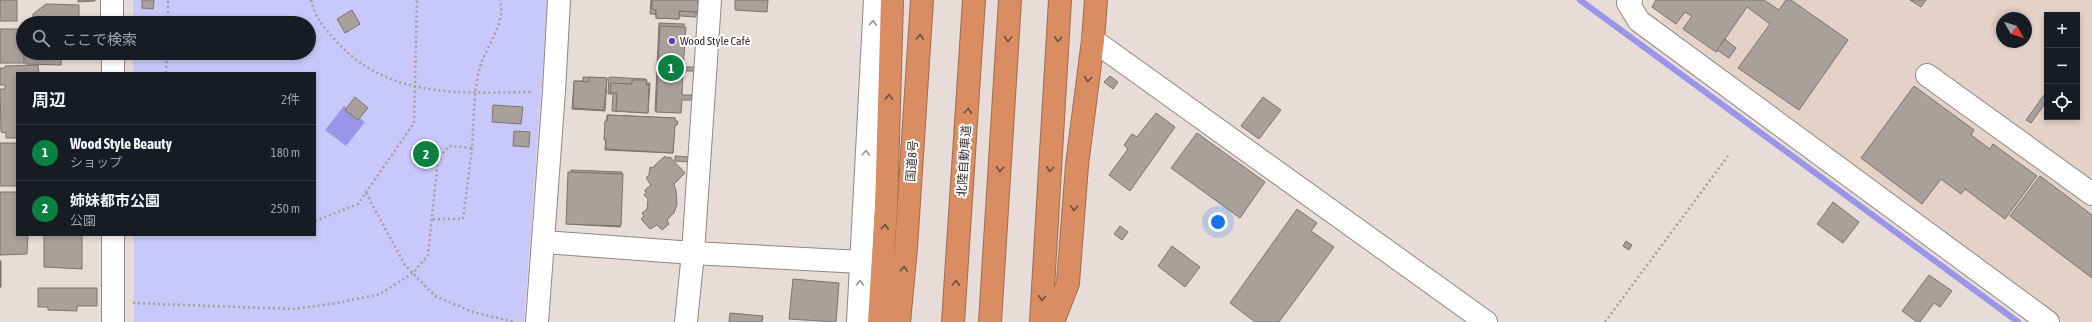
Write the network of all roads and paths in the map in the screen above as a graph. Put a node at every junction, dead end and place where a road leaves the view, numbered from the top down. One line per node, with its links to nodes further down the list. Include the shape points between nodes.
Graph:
1 (112, 0): 16 (street)
2 (168, 0): 17 (path)
3 (311, 0): 24 (path, via 317,19 348,54 380,75)
4 (417, 0): 24 (path)
5 (500, 0): 26 (path, via 502,6 495,37 482,62)
6 (559, 0): 25 (street)
7 (710, 0): 35 (street)
8 (875, 0): 36 (street, one-way to 8)
9 (892, 0): 43 (highway, one-way to 9, via 886,209)
10 (922, 0): 44 (highway, 国道8号, one-way to 10)
11 (974, 0): 45 (highway, 北陸自動車道, one-way to 11)
12 (1010, 0): 46 (highway, one-way to 46)
13 (1060, 0): 47 (highway, one-way to 47)
14 (1096, 0): 18 (highway)
15 (1630, 0): 51 (street, via 1628,3 1639,20)
16 (112, 16)
17 (168, 16)
18 (1093, 40): 48 (highway, one-way to 48, via 1077,165 1068,284); 49 (street)
19 (113, 60): 21 (street)
20 (167, 60): 22 (path)
21 (113, 72)
22 (166, 72)
23 (1926, 75): 30 (street)
24 (415, 88): 26 (path); 29 (path, via 414,124)
25 (554, 91): 26 (path); 34 (street)
26 (476, 93): 27 (path)
27 (472, 148): 31 (path, via 449,146 438,159); 31 (path, via 463,219)
28 (1728, 156): 50 (path)
29 (366, 192): 32 (path, via 358,204); 37 (path, via 405,264)
30 (2092, 194)
31 (432, 219): 37 (path, via 428,256)
32 (316, 220)
33 (113, 236): 38 (street)
34 (544, 242): 35 (street); 40 (street)
35 (693, 253): 36 (street); 41 (street)
36 (861, 262): 42 (street, one-way to 36)
37 (413, 273): 38 (path, via 380,294 338,303 292,308); 39 (path, via 435,296 473,312)
38 (113, 312)
39 (515, 322)
40 (537, 322)
41 (686, 322)
42 (858, 322)
43 (879, 322)
44 (899, 322)
45 (953, 322)
46 (990, 322)
47 (1041, 322)
48 (1053, 322)
49 (1486, 322)
50 (1605, 322)
51 (2048, 322)

